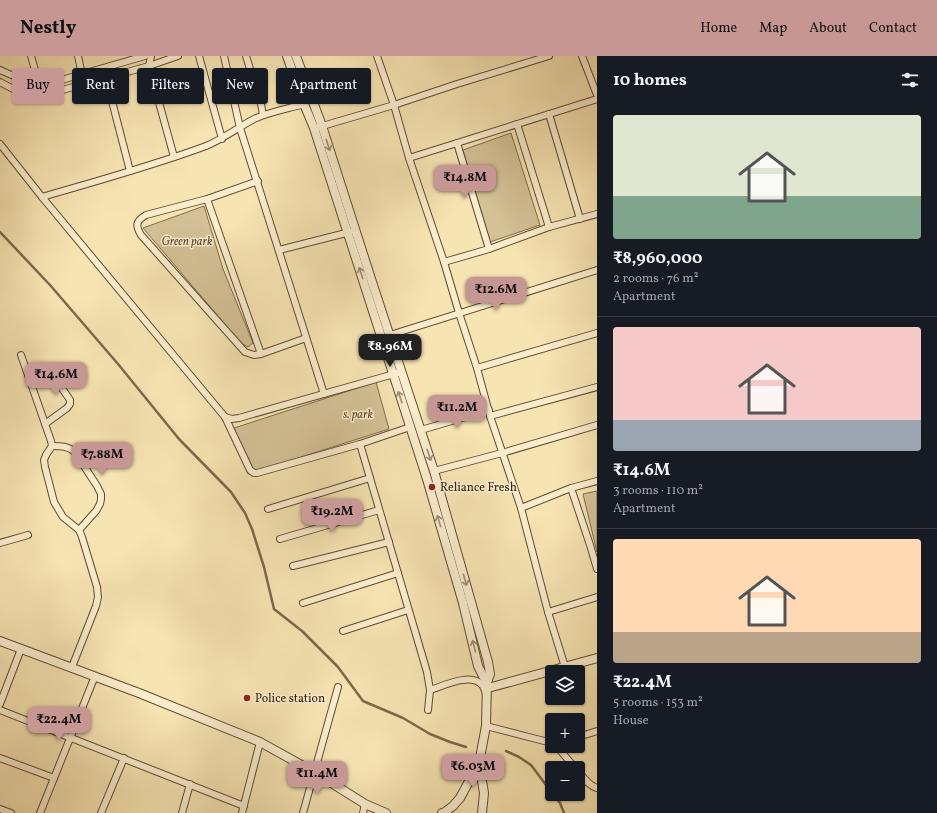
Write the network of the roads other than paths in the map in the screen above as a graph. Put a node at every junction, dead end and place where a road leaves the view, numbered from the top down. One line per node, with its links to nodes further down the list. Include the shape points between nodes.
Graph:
1 (32, 56): 15 (street)
2 (78, 56): 16 (street)
3 (145, 56): 17 (street)
4 (151, 56): 14 (street)
5 (178, 56): 14 (street)
6 (199, 56): 35 (street)
7 (224, 56): 33 (street)
8 (246, 56): 30 (street)
9 (287, 56): 18 (street)
10 (296, 56): 32 (street)
11 (378, 56): 28 (street)
12 (549, 56): 28 (street)
13 (582, 56): 24 (street)
14 (149, 66): 20 (street); 38 (street)
15 (35, 68)
16 (80, 68)
17 (102, 68)
18 (291, 68)
19 (0, 70): 21 (street)
20 (129, 72)
21 (12, 75)
22 (0, 82): 23 (street)
23 (12, 88)
24 (597, 95)
25 (597, 99): 29 (street)
26 (113, 104): 40 (street)
27 (304, 104): 30 (street); 34 (street)
28 (394, 105): 32 (street); 39 (street)
29 (549, 114): 31 (street); 45 (street)
30 (263, 115): 33 (street)
31 (517, 124): 36 (street); 46 (street)
32 (322, 126): 34 (street); 47 (street, one-way to 47)
33 (240, 128): 35 (street); 41 (street)
34 (314, 128): 47 (street)
35 (222, 139): 38 (street)
36 (457, 143): 39 (street); 48 (street)
37 (0, 144): 42 (street)
38 (174, 157): 40 (street)
39 (409, 158): 50 (street)
40 (130, 171): 42 (street)
41 (258, 181): 43 (street); 49 (street)
42 (42, 197): 64 (street)
43 (208, 199): 56 (street); 56 (street, via 146,215 137,223 137,229 245,352)
44 (597, 214): 45 (street)
45 (580, 218): 46 (street)
46 (549, 227): 48 (street)
47 (351, 232): 49 (street); 54 (street); 59 (street, one-way to 47, via 372,305)
48 (489, 249): 50 (street)
49 (279, 250): 55 (street)
50 (444, 262): 52 (street)
51 (597, 270): 52 (street)
52 (459, 313): 54 (street); 58 (street)
53 (597, 333): 58 (street)
54 (390, 335): 59 (street)
55 (306, 338): 56 (street); 62 (street)
56 (261, 354)
57 (21, 355): 60 (street)
58 (477, 368): 63 (street)
59 (397, 373): 62 (street); 67 (street, one-way to 59); 68 (street)
60 (29, 377): 65 (street); 65 (street, via 49,372 70,400 68,408)
61 (597, 387): 63 (street)
62 (324, 394): 64 (street, via 239,418)
63 (489, 413): 68 (street); 71 (street)
64 (225, 417): 69 (street, via 250,470 254,473)
65 (45, 424): 70 (street)
66 (597, 425): 71 (street)
67 (410, 428): 69 (street); 100 (street, one-way to 67, via 478,666 463,603)
68 (421, 430): 72 (street, one-way to 72)
69 (360, 444): 73 (street)
70 (52, 446): 79 (street, via 44,460 44,467 54,502 62,517); 79 (street, via 72,449 101,494 96,511)
71 (502, 453): 72 (street); 76 (street)
72 (434, 471): 100 (street, one-way to 100, via 488,662)
73 (370, 478): 77 (street); 78 (street)
74 (597, 481): 75 (street)
75 (571, 488): 76 (street); 85 (street)
76 (521, 508): 90 (street)
77 (268, 509)
78 (379, 510): 81 (street); 82 (street)
79 (80, 530): 97 (street, via 98,597)
80 (28, 535): 83 (street)
81 (280, 539)
82 (389, 542): 84 (street); 86 (street)
83 (0, 543)
84 (292, 566)
85 (597, 569)
86 (398, 573): 88 (street); 89 (street)
87 (597, 597): 90 (street)
88 (303, 603)
89 (408, 610): 91 (street); 102 (street)
90 (548, 612): 95 (street)
91 (343, 631)
92 (0, 641): 93 (street)
93 (21, 648): 97 (street); 104 (street)
94 (597, 658): 96 (street)
95 (564, 665)
96 (572, 665)
97 (72, 667): 99 (street)
98 (545, 672): 100 (street)
99 (95, 676): 110 (street); 112 (street)
100 (488, 685): 103 (street)
101 (338, 687): 118 (street)
102 (430, 690): 103 (street, via 457,681 474,680 482,685); 106 (street)
103 (487, 697): 107 (street)
104 (0, 704)
105 (0, 710): 110 (street)
106 (428, 710)
107 (486, 726): 111 (street); 117 (street)
108 (597, 731): 109 (street)
109 (585, 735)
110 (70, 737): 115 (street); 119 (street)
111 (545, 741)
112 (260, 742): 118 (street); 124 (street)
113 (562, 753): 116 (street)
114 (0, 758): 119 (street)
115 (124, 758): 121 (street); 128 (street)
116 (569, 761)
117 (479, 763): 134 (street, via 460,798); 135 (street, via 484,794)
118 (314, 772): 123 (street); 131 (street)
119 (54, 778): 127 (street)
120 (585, 779): 122 (street)
121 (190, 784): 124 (street); 129 (street)
122 (597, 788)
123 (365, 804): 132 (street); 133 (street)
124 (244, 806): 130 (street)
125 (0, 809): 126 (street)
126 (11, 813)
127 (40, 813)
128 (102, 813)
129 (182, 813)
130 (242, 813)
131 (303, 813)
132 (363, 813)
133 (386, 813)
134 (442, 813)
135 (482, 813)

